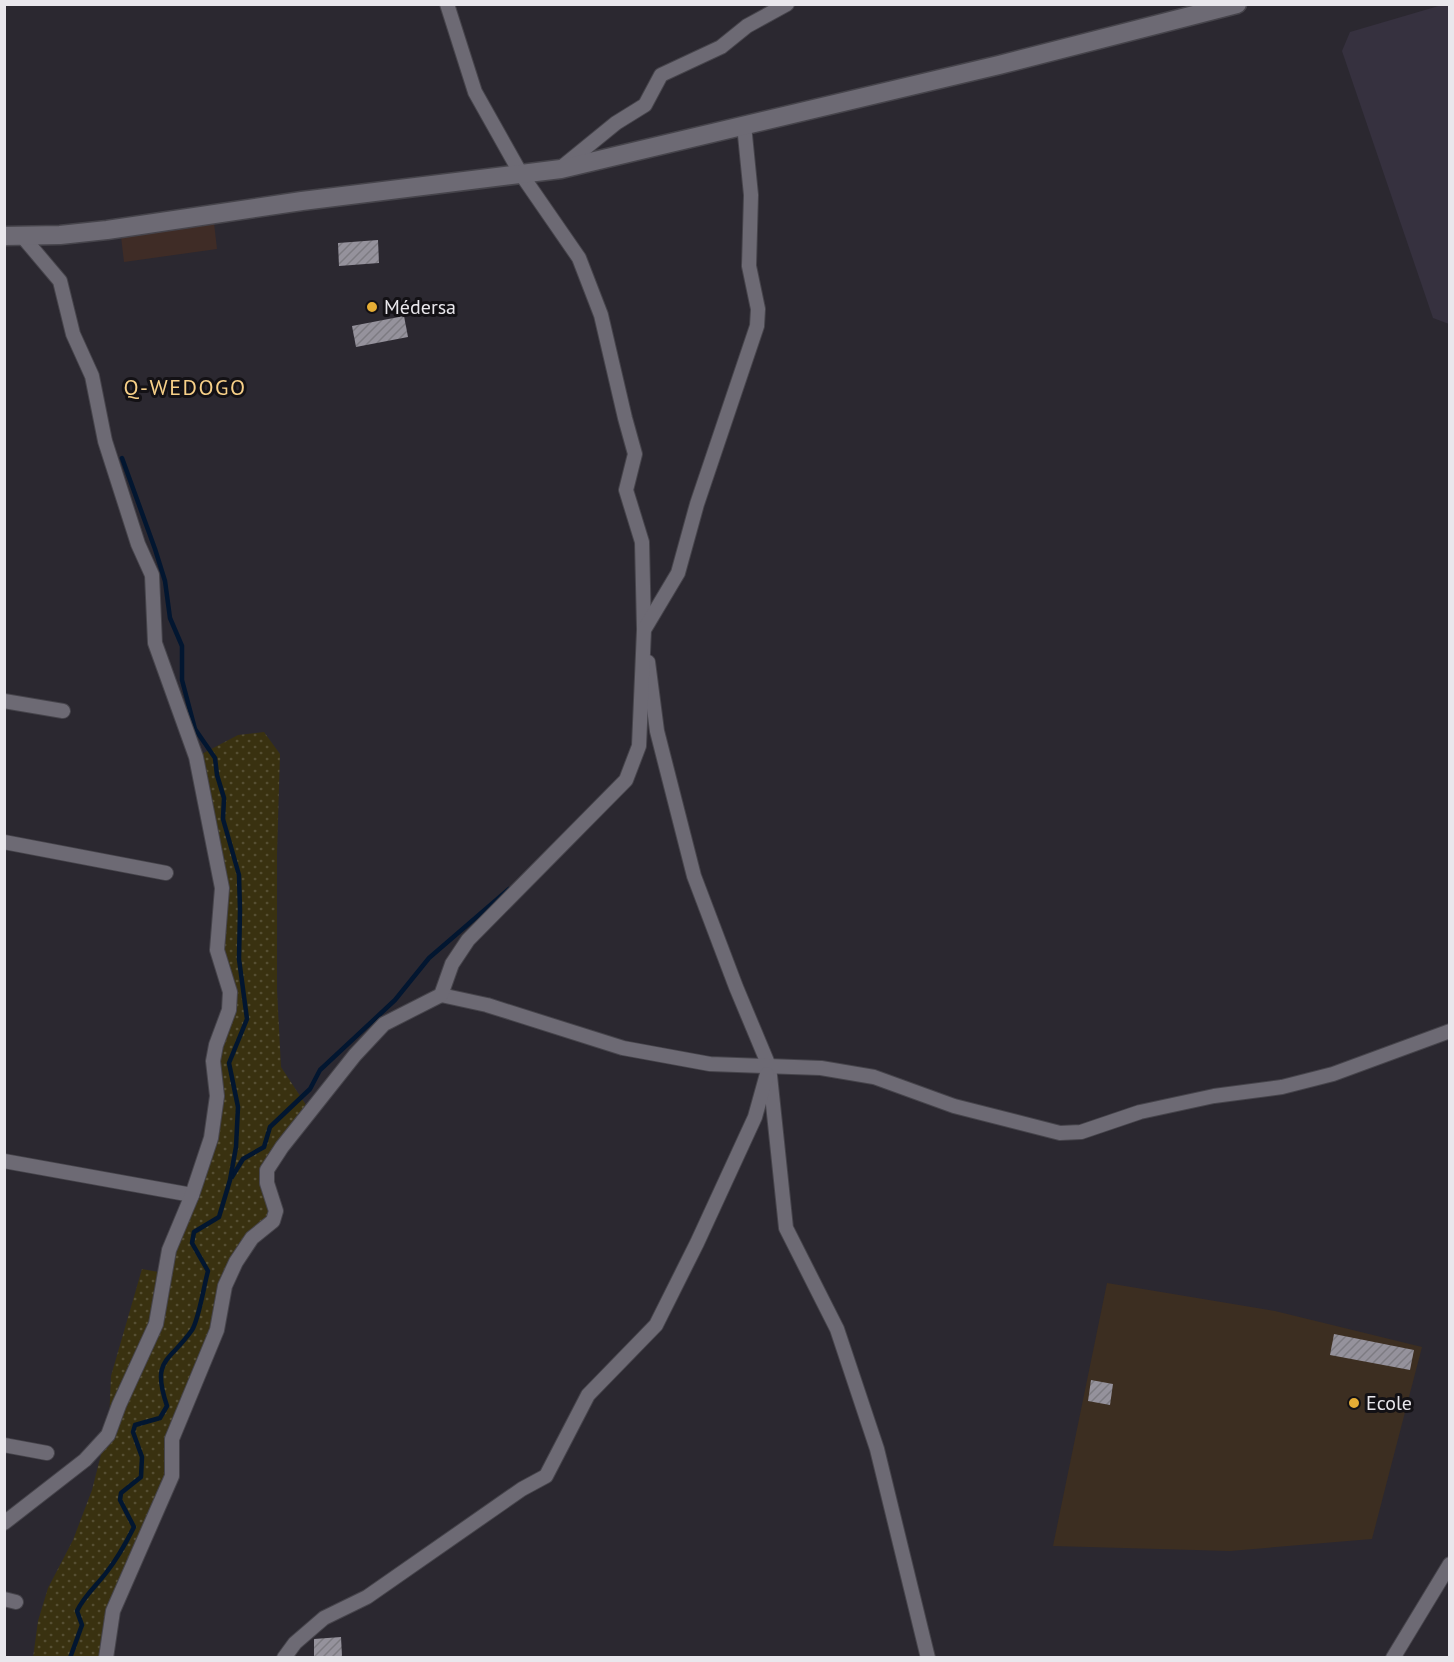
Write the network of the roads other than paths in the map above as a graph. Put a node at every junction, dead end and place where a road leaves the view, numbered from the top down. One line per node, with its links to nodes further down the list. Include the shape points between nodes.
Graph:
1 (447, 4): 6 (street, via 475,92)
2 (787, 4): 5 (street, via 747,26 721,47 661,75 645,105 616,123)
3 (1237, 4): 4 (street)
4 (744, 126): 5 (street); 8 (street, via 751,195 749,266 758,309 756,326 678,573)
5 (561, 169): 6 (street)
6 (522, 174): 7 (street, via 107,230); 8 (street, via 579,258 602,315 635,454 627,490 642,542)
7 (13, 236): 17 (street, via 60,281 73,334 92,376 105,441 152,575 155,643 196,757 222,888 217,950 230,992 229,1010 213,1062 217,1096 211,1138)
8 (644, 630): 13 (street, via 639,746 627,780 468,940 452,963); 15 (street, via 657,731 694,876)
9 (4, 701): 10 (street)
10 (63, 711)
11 (4, 843): 12 (street)
12 (166, 873)
13 (441, 995): 15 (street, via 487,1005 623,1047 710,1064); 22 (street, via 384,1024 355,1055 267,1170 276,1211 273,1221 252,1238 225,1286 217,1330 172,1439 172,1476 113,1611)
14 (1449, 1031): 15 (street, via 1333,1074 1140,1112 1081,1132 1060,1133 954,1106 874,1077 821,1068)
15 (769, 1066): 23 (street, via 755,1117 656,1325 588,1395 546,1476 367,1597 324,1618); 24 (street, via 786,1228 837,1329 878,1449)
16 (4, 1161): 17 (street)
17 (192, 1195): 20 (street, via 169,1250 156,1324 108,1435 85,1460)
18 (4, 1445): 19 (street)
19 (47, 1453)
20 (4, 1523)
21 (1449, 1564): 25 (street)
22 (106, 1658)
23 (284, 1658)
24 (928, 1658)
25 (1392, 1658)

